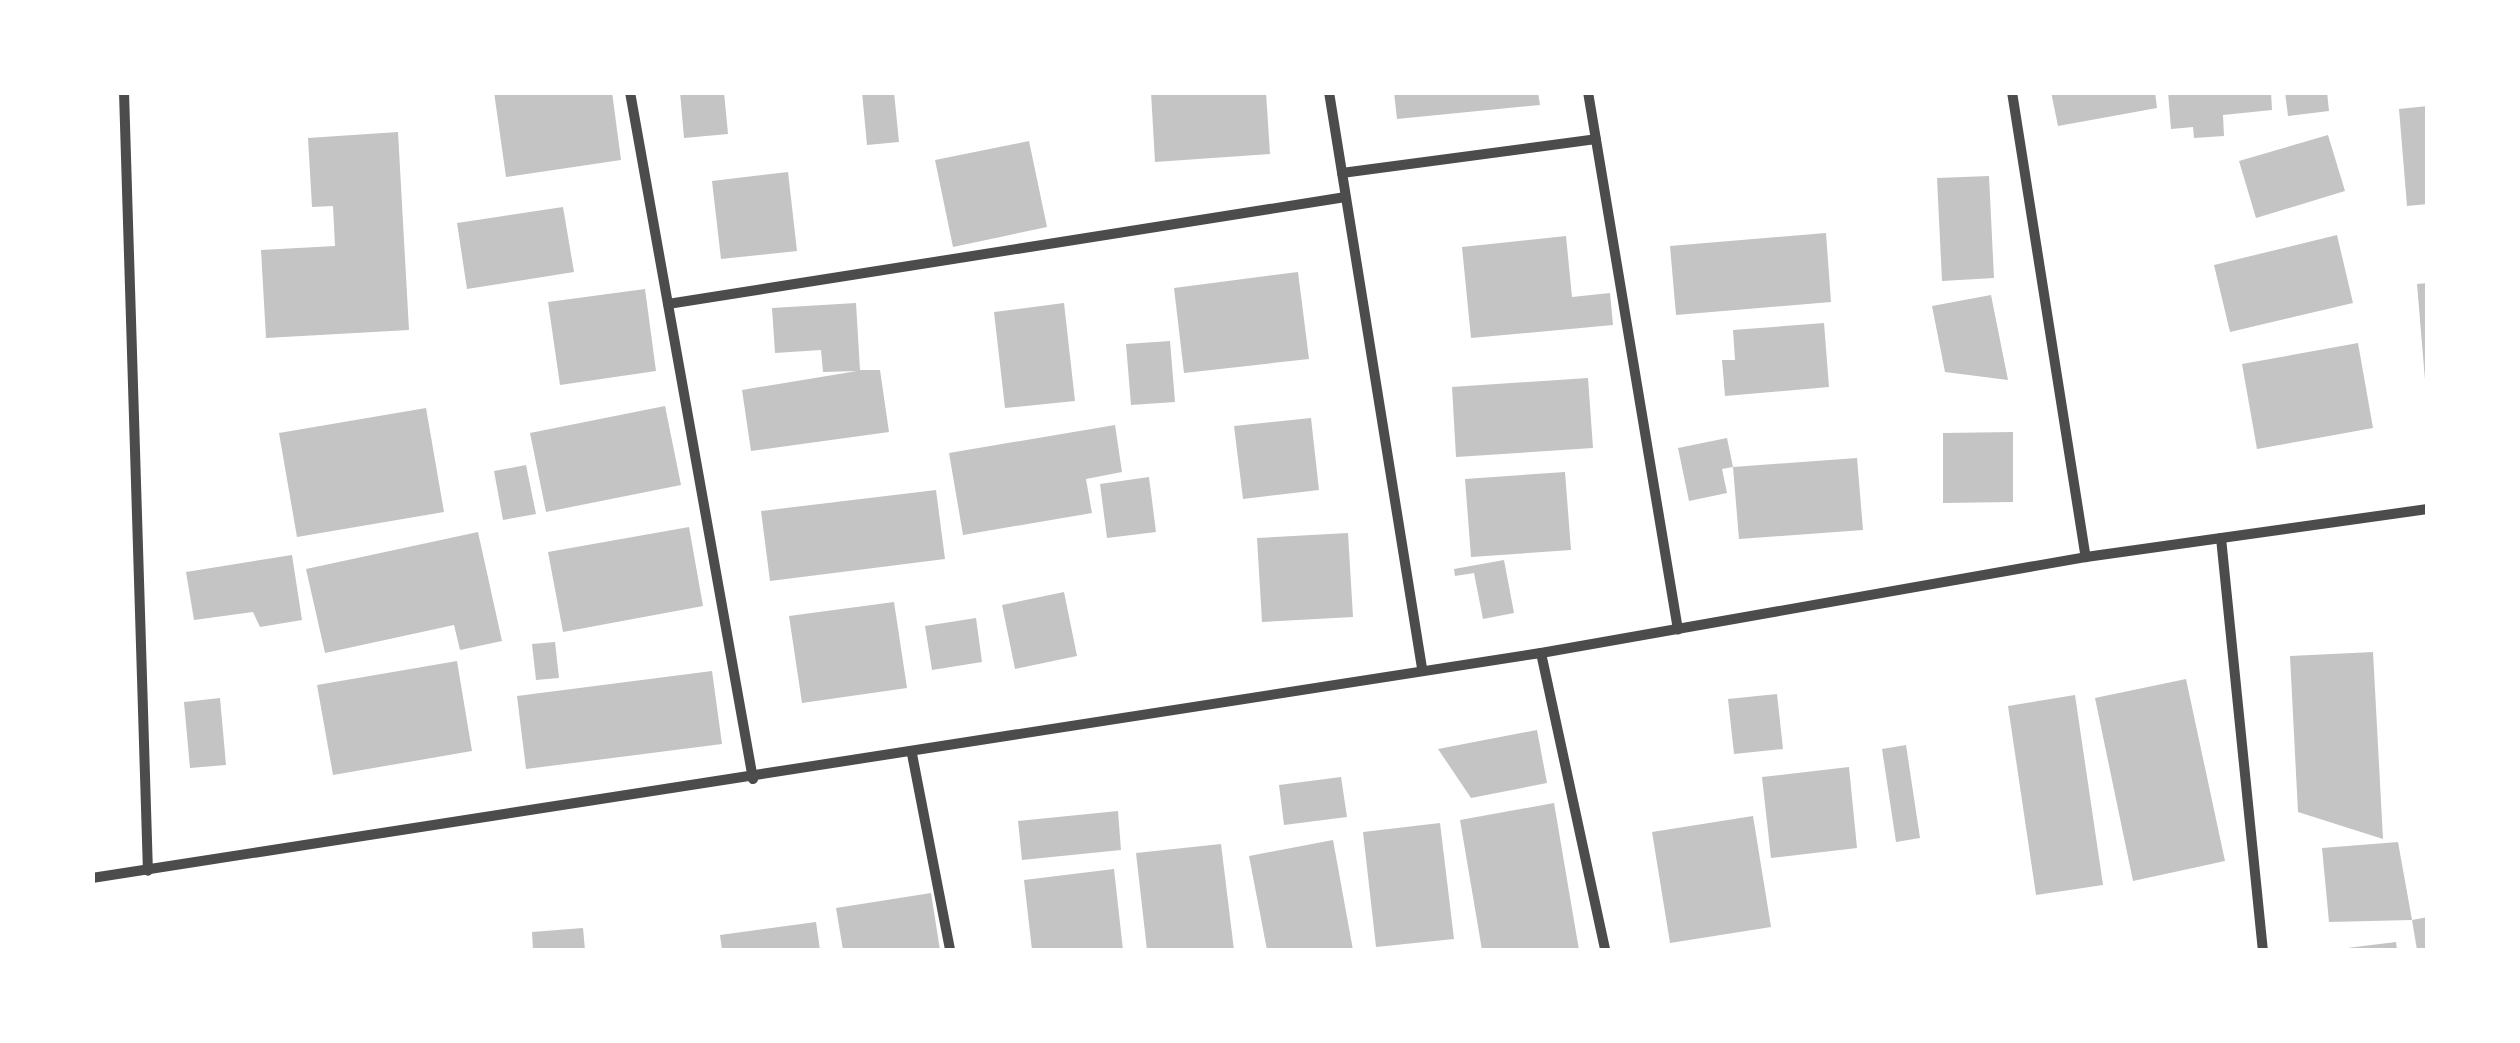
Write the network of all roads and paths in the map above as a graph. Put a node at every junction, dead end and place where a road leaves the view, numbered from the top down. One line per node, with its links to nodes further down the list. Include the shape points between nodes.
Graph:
1 (124, 92): 18 (street)
2 (630, 92): 9 (street)
3 (1329, 92): 7 (street)
4 (1588, 92): 6 (street)
5 (2012, 92): 12 (street)
6 (1596, 139): 7 (street); 13 (street)
7 (1342, 172): 8 (street)
8 (1346, 197): 9 (street); 15 (street)
9 (668, 304): 17 (street)
10 (2428, 509): 11 (street)
11 (2221, 538): 12 (street); 22 (street)
12 (2086, 558): 13 (street)
13 (1678, 630): 14 (street)
14 (1541, 653): 15 (street); 21 (street)
15 (1422, 668): 16 (street)
16 (912, 754): 17 (street); 20 (street)
17 (753, 779): 18 (street)
18 (148, 871): 19 (street)
19 (92, 878)
20 (950, 950)
21 (1605, 950)
22 (2264, 950)

